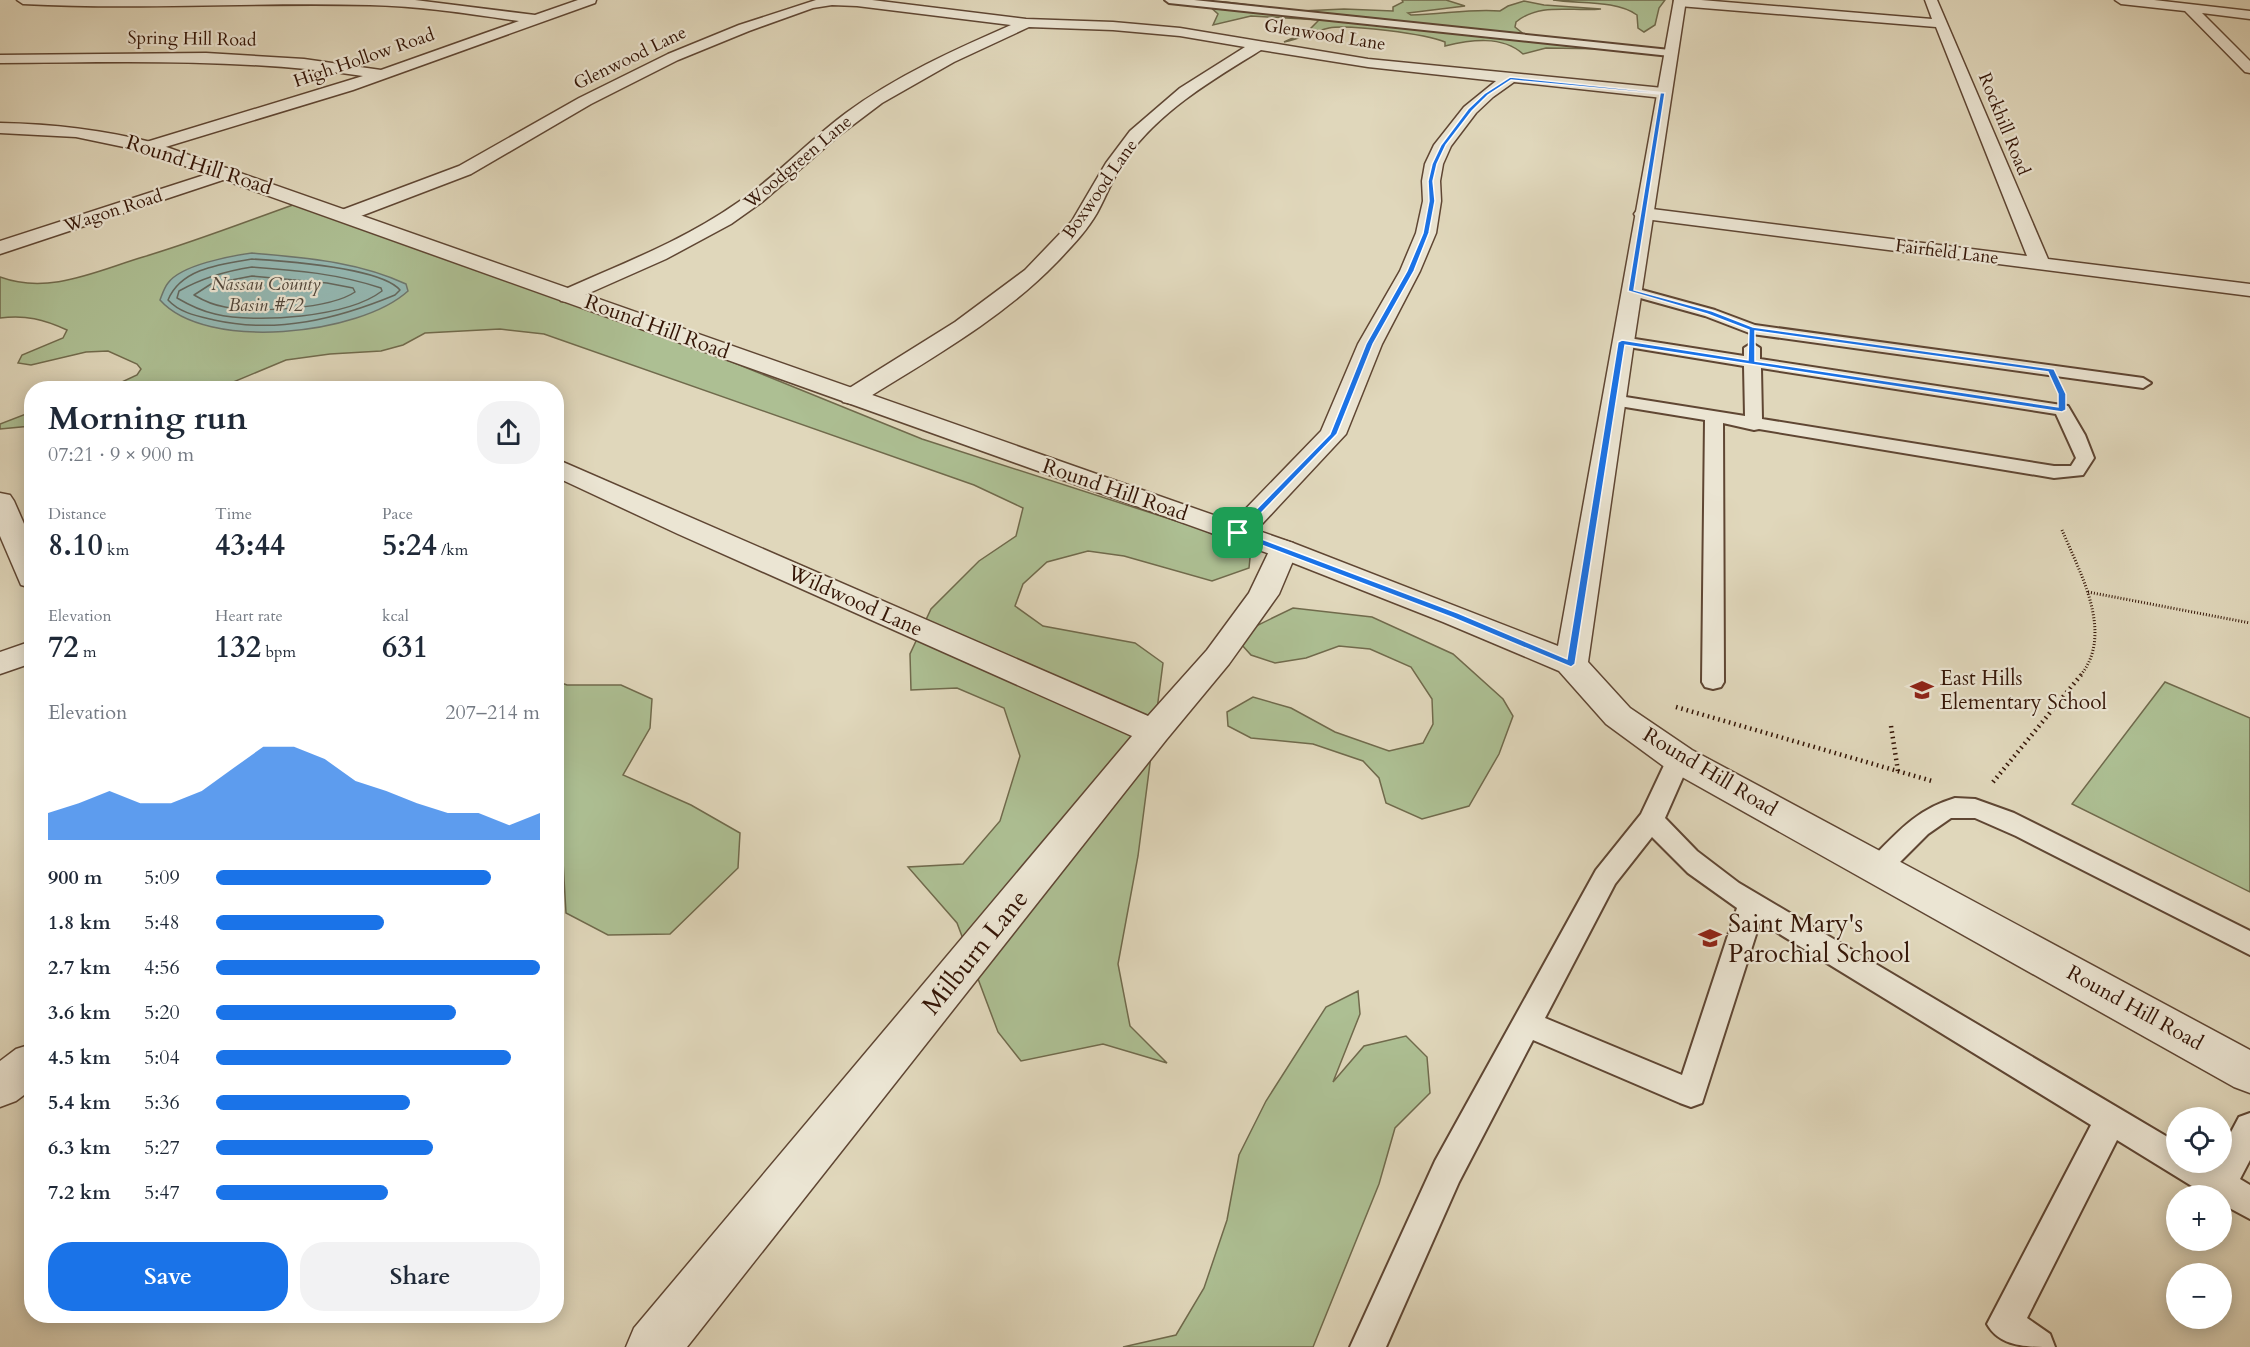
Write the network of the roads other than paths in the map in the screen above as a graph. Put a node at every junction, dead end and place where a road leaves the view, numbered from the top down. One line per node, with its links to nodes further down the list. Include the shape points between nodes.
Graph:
1 (23, 0): 9 (street, via 370,1)
2 (590, 0): 9 (street, High Hollow Road)
3 (1169, 0): 13 (lane)
4 (1932, 0): 11 (street, Rockhill Road)
5 (2121, 0): 7 (street)
6 (1679, 1): 11 (street); 13 (street)
7 (2189, 8): 8 (street); 15 (street)
8 (2250, 15)
9 (534, 19): 16 (street, High Hollow Road)
10 (1026, 23): 12 (street, Glenwood Lane, via 1140,28); 23 (street, Glenwood Lane, via 857,2 810,5 673,57 585,100 465,170); 28 (street, Woodgreen Lane, via 964,50 867,106 743,208 704,231)
11 (1942, 24): 25 (street, Rockhill Road)
12 (1260, 44): 17 (street, Glenwood Lane, via 1368,63); 34 (street, Boxwood Lane, via 1194,84 1154,116 1120,155 1074,232 1027,280 954,333)
13 (1670, 53): 18 (street)
14 (0, 59): 16 (street, Spring Hill Road, via 206,57 304,63)
15 (2250, 69)
16 (381, 74): 20 (street, High Hollow Road, via 299,103)
17 (1510, 78): 18 (street, Glenwood Lane); 41 (street, via 1470,110 1443,145 1432,172 1426,233 1370,344 1333,434)
18 (1663, 93): 22 (street)
19 (0, 128): 20 (street, Round Hill Road, via 74,130)
20 (149, 147): 21 (street, Round Hill Road)
21 (226, 173): 23 (street, Round Hill Road); 24 (street, Wagon Road)
22 (1644, 214): 25 (street, Fairfield Lane); 27 (street)
23 (346, 215): 28 (street, Round Hill Road)
24 (0, 248)
25 (2040, 263): 26 (street, Fairfield Lane)
26 (2250, 290)
27 (1631, 291): 29 (lane); 30 (street)
28 (568, 296): 34 (street, Round Hill Road)
29 (1752, 329): 31 (lane); 33 (lane)
30 (1622, 342): 31 (lane); 35 (street)
31 (1752, 362): 33 (lane); 37 (lane)
32 (2143, 383): 33 (lane)
33 (2058, 390): 37 (lane, via 2085,458 2077,471 2054,472)
34 (852, 397): 41 (street, Round Hill Road)
35 (1613, 400): 36 (lane); 45 (street)
36 (1714, 418): 37 (lane); 46 (lane)
37 (1754, 425)
38 (564, 471): 47 (street, Wildwood Lane)
39 (0, 501): 40 (street)
40 (22, 525)
41 (1238, 533): 42 (street, Round Hill Road)
42 (1283, 549): 45 (street, Round Hill Road); 47 (street, Milburn Lane, via 1264,594 1218,657)
43 (24, 654): 44 (street)
44 (0, 664)
45 (1571, 664): 48 (street, Round Hill Road, via 1618,716)
46 (1713, 682)
47 (1154, 732): 64 (street, Milburn Lane)
48 (1679, 759): 49 (lane); 50 (street, Round Hill Road)
49 (1652, 819): 51 (lane, via 1694,866); 53 (lane, via 1605,878)
50 (1878, 868): 52 (lane, via 1931,817 1948,808 1969,807 2025,829); 55 (street, Round Hill Road)
51 (1752, 904): 53 (lane, via 1691,1093); 57 (lane)
52 (2250, 944)
53 (1527, 1024): 65 (lane, via 1447,1172)
54 (24, 1069): 56 (street)
55 (2250, 1073)
56 (0, 1087)
57 (2111, 1119): 59 (lane); 66 (lane, via 2005,1324)
58 (2250, 1127): 61 (lane)
59 (2166, 1153)
60 (2201, 1173): 61 (lane)
61 (2220, 1185)
62 (2232, 1192): 63 (lane)
63 (2250, 1203)
64 (653, 1347)
65 (1368, 1347)
66 (2037, 1347)

